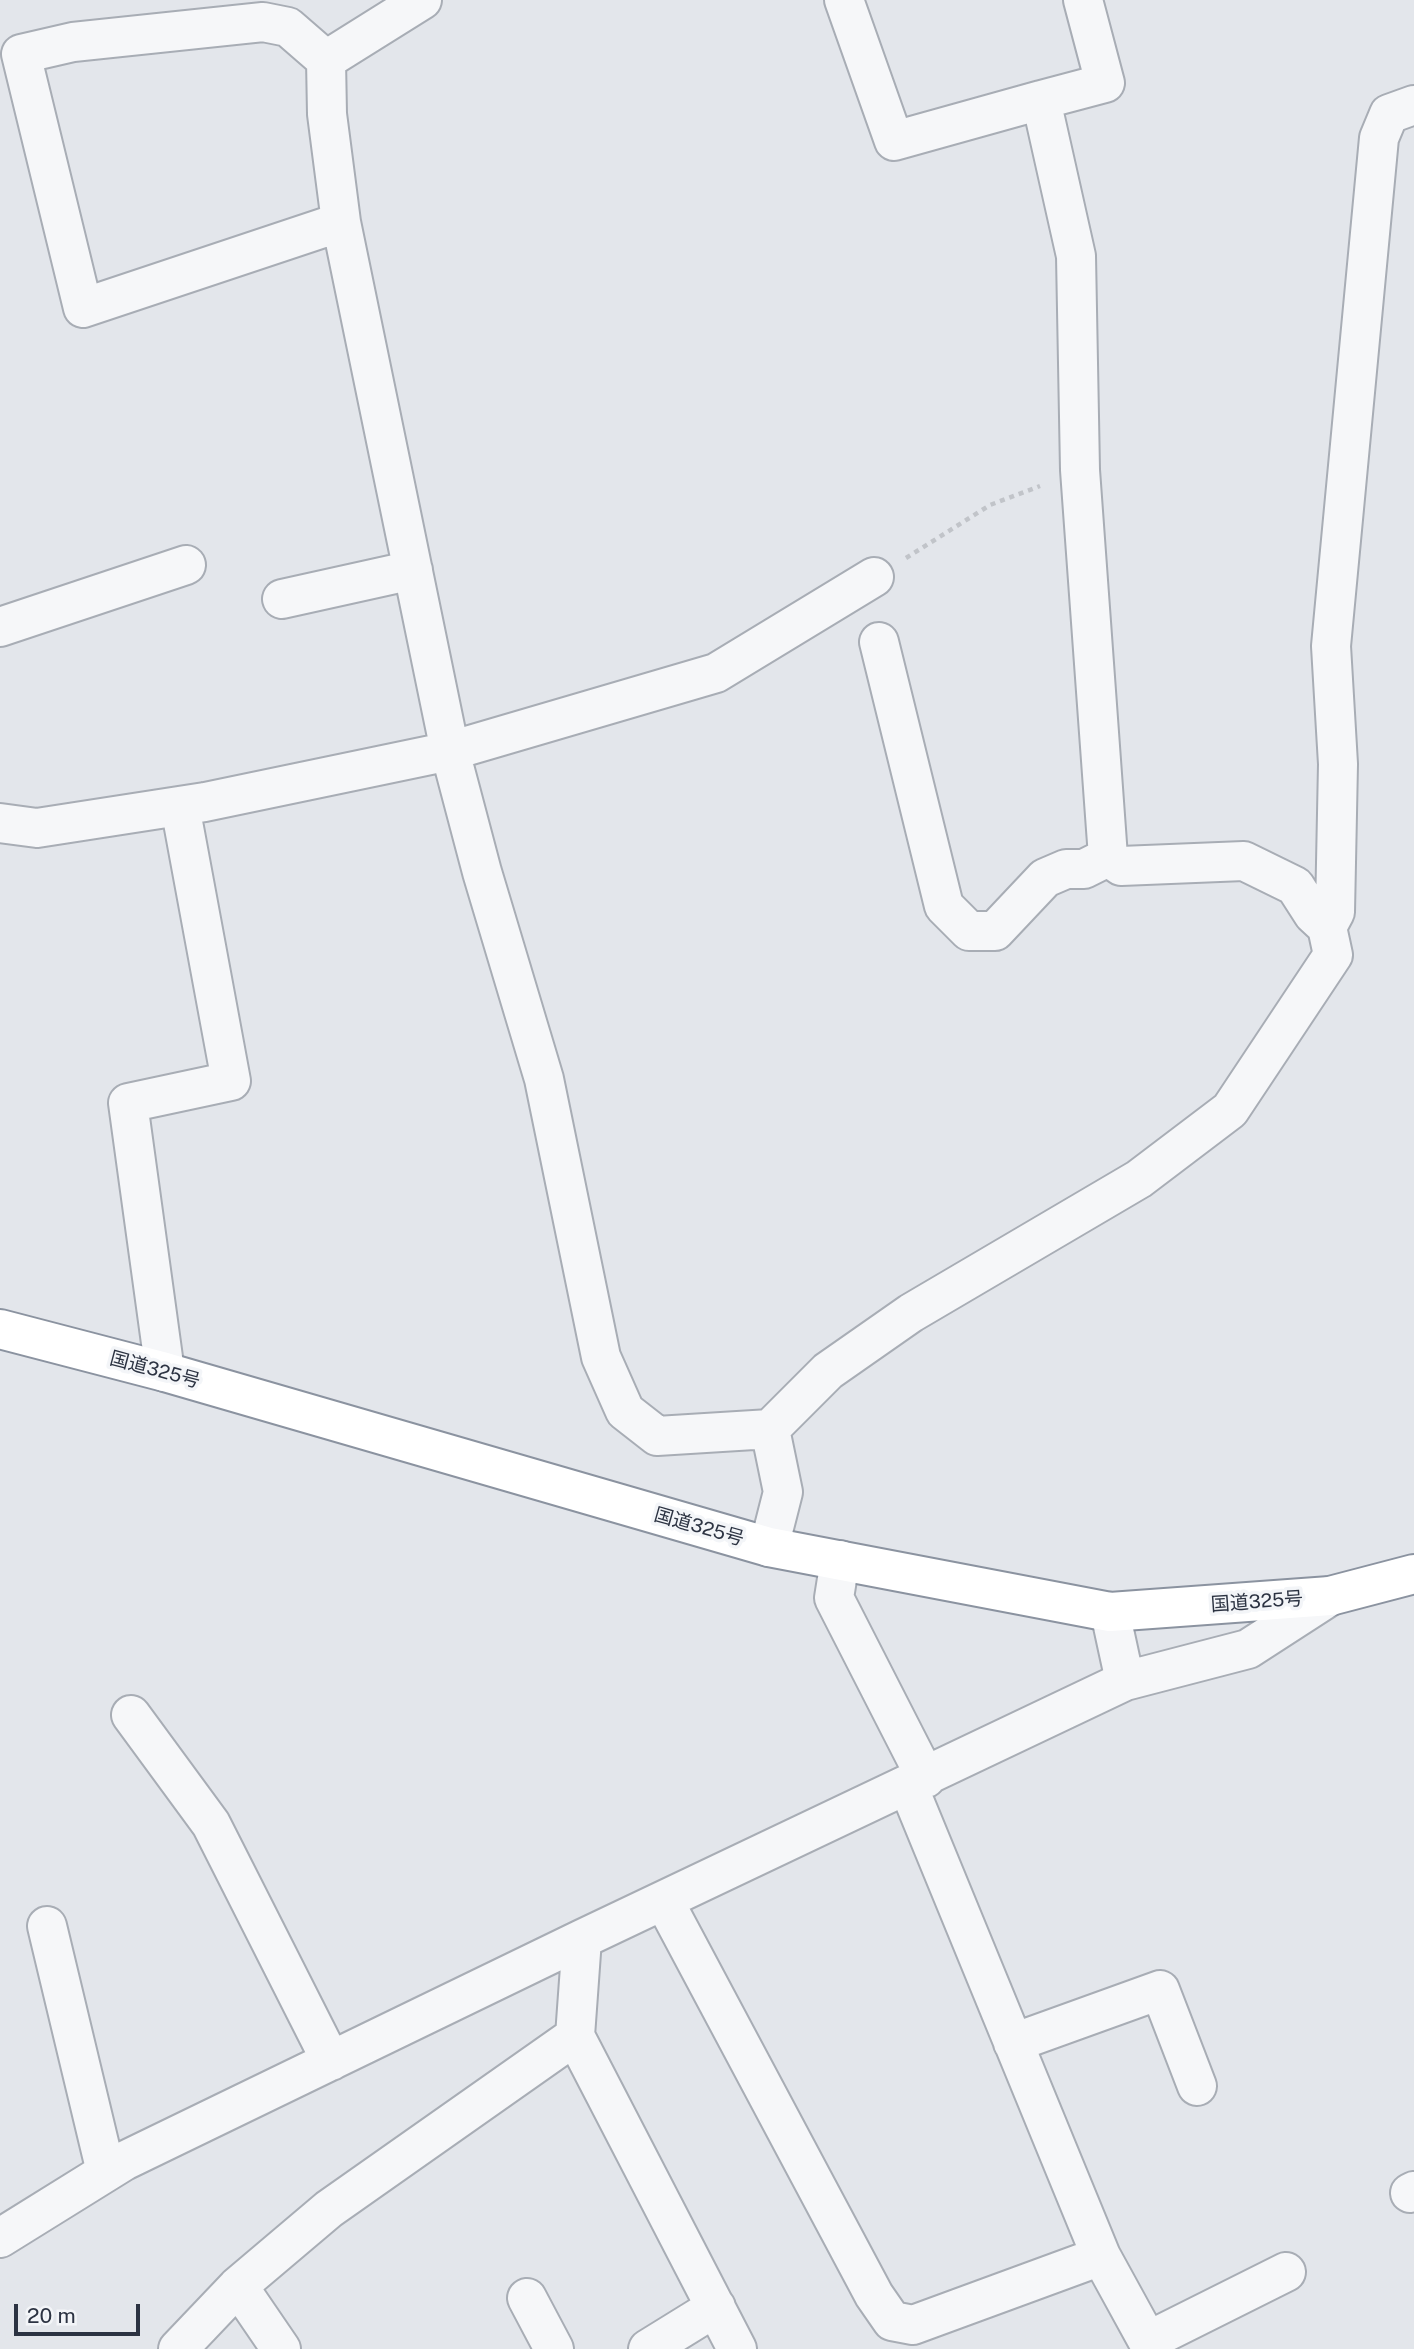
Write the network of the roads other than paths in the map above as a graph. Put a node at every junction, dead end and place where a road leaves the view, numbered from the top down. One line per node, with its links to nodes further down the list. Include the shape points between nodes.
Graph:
1 (422, 0): 4 (street)
2 (844, 0): 5 (street, via 894,141)
3 (1083, 0): 5 (street, via 1105,83)
4 (326, 61): 7 (street, via 327,114); 7 (street, via 288,27 263,22 73,42 21,54 83,308)
5 (1041, 100): 17 (street, via 1076,256 1080,470)
6 (1414, 105): 18 (street, via 1390,114 1379,138 1331,646 1338,778 1335,912)
7 (341, 222): 9 (street)
8 (186, 565): 12 (street)
9 (413, 570): 11 (street); 14 (street)
10 (874, 578): 14 (street, via 716,673)
11 (282, 599)
12 (0, 627)
13 (879, 642): 17 (street, via 943,906 969,931 995,931 1045,878 1066,869 1084,869)
14 (450, 751): 15 (street); 21 (street, via 544,1079 601,1356 625,1411 657,1436)
15 (180, 806): 16 (street, via 37,828); 20 (street, via 231,1081 128,1103)
16 (0, 823)
17 (1108, 857): 18 (street, via 1121,866 1244,861 1295,886)
18 (1327, 927): 21 (street, via 1333,955 1230,1110 1139,1179 911,1313 828,1371)
19 (0, 1329): 20 (highway, 国道325号)
20 (165, 1372): 22 (highway, 国道325号)
21 (770, 1429): 22 (street, via 783,1492)
22 (769, 1547): 23 (highway, 国道325号)
23 (839, 1560): 26 (highway, 国道325号); 29 (street, via 834,1598)
24 (1414, 1574): 25 (highway, 国道325号)
25 (1330, 1596): 26 (highway, 国道325号); 27 (street, via 1248,1649)
26 (1110, 1612): 27 (street)
27 (1125, 1681): 29 (street)
28 (131, 1715): 35 (street, via 211,1824)
29 (917, 1782): 30 (street); 34 (street)
30 (664, 1901): 32 (street); 39 (street, via 892,2321 913,2325)
31 (47, 1926): 37 (street)
32 (582, 1939): 33 (street); 35 (street)
33 (575, 2036): 41 (street, via 329,2209); 43 (street)
34 (1013, 2043): 36 (street, via 1160,1990); 39 (street)
35 (331, 2061): 37 (street)
36 (1197, 2086)
37 (106, 2172): 38 (street)
38 (2, 2228)
39 (1101, 2256): 44 (street)
40 (1286, 2272): 44 (street)
41 (238, 2286): 45 (street); 46 (street)
42 (527, 2298): 47 (street)
43 (716, 2307): 48 (street); 49 (street)
44 (1150, 2345)
45 (178, 2349)
46 (281, 2349)
47 (554, 2349)
48 (648, 2349)
49 (737, 2349)

